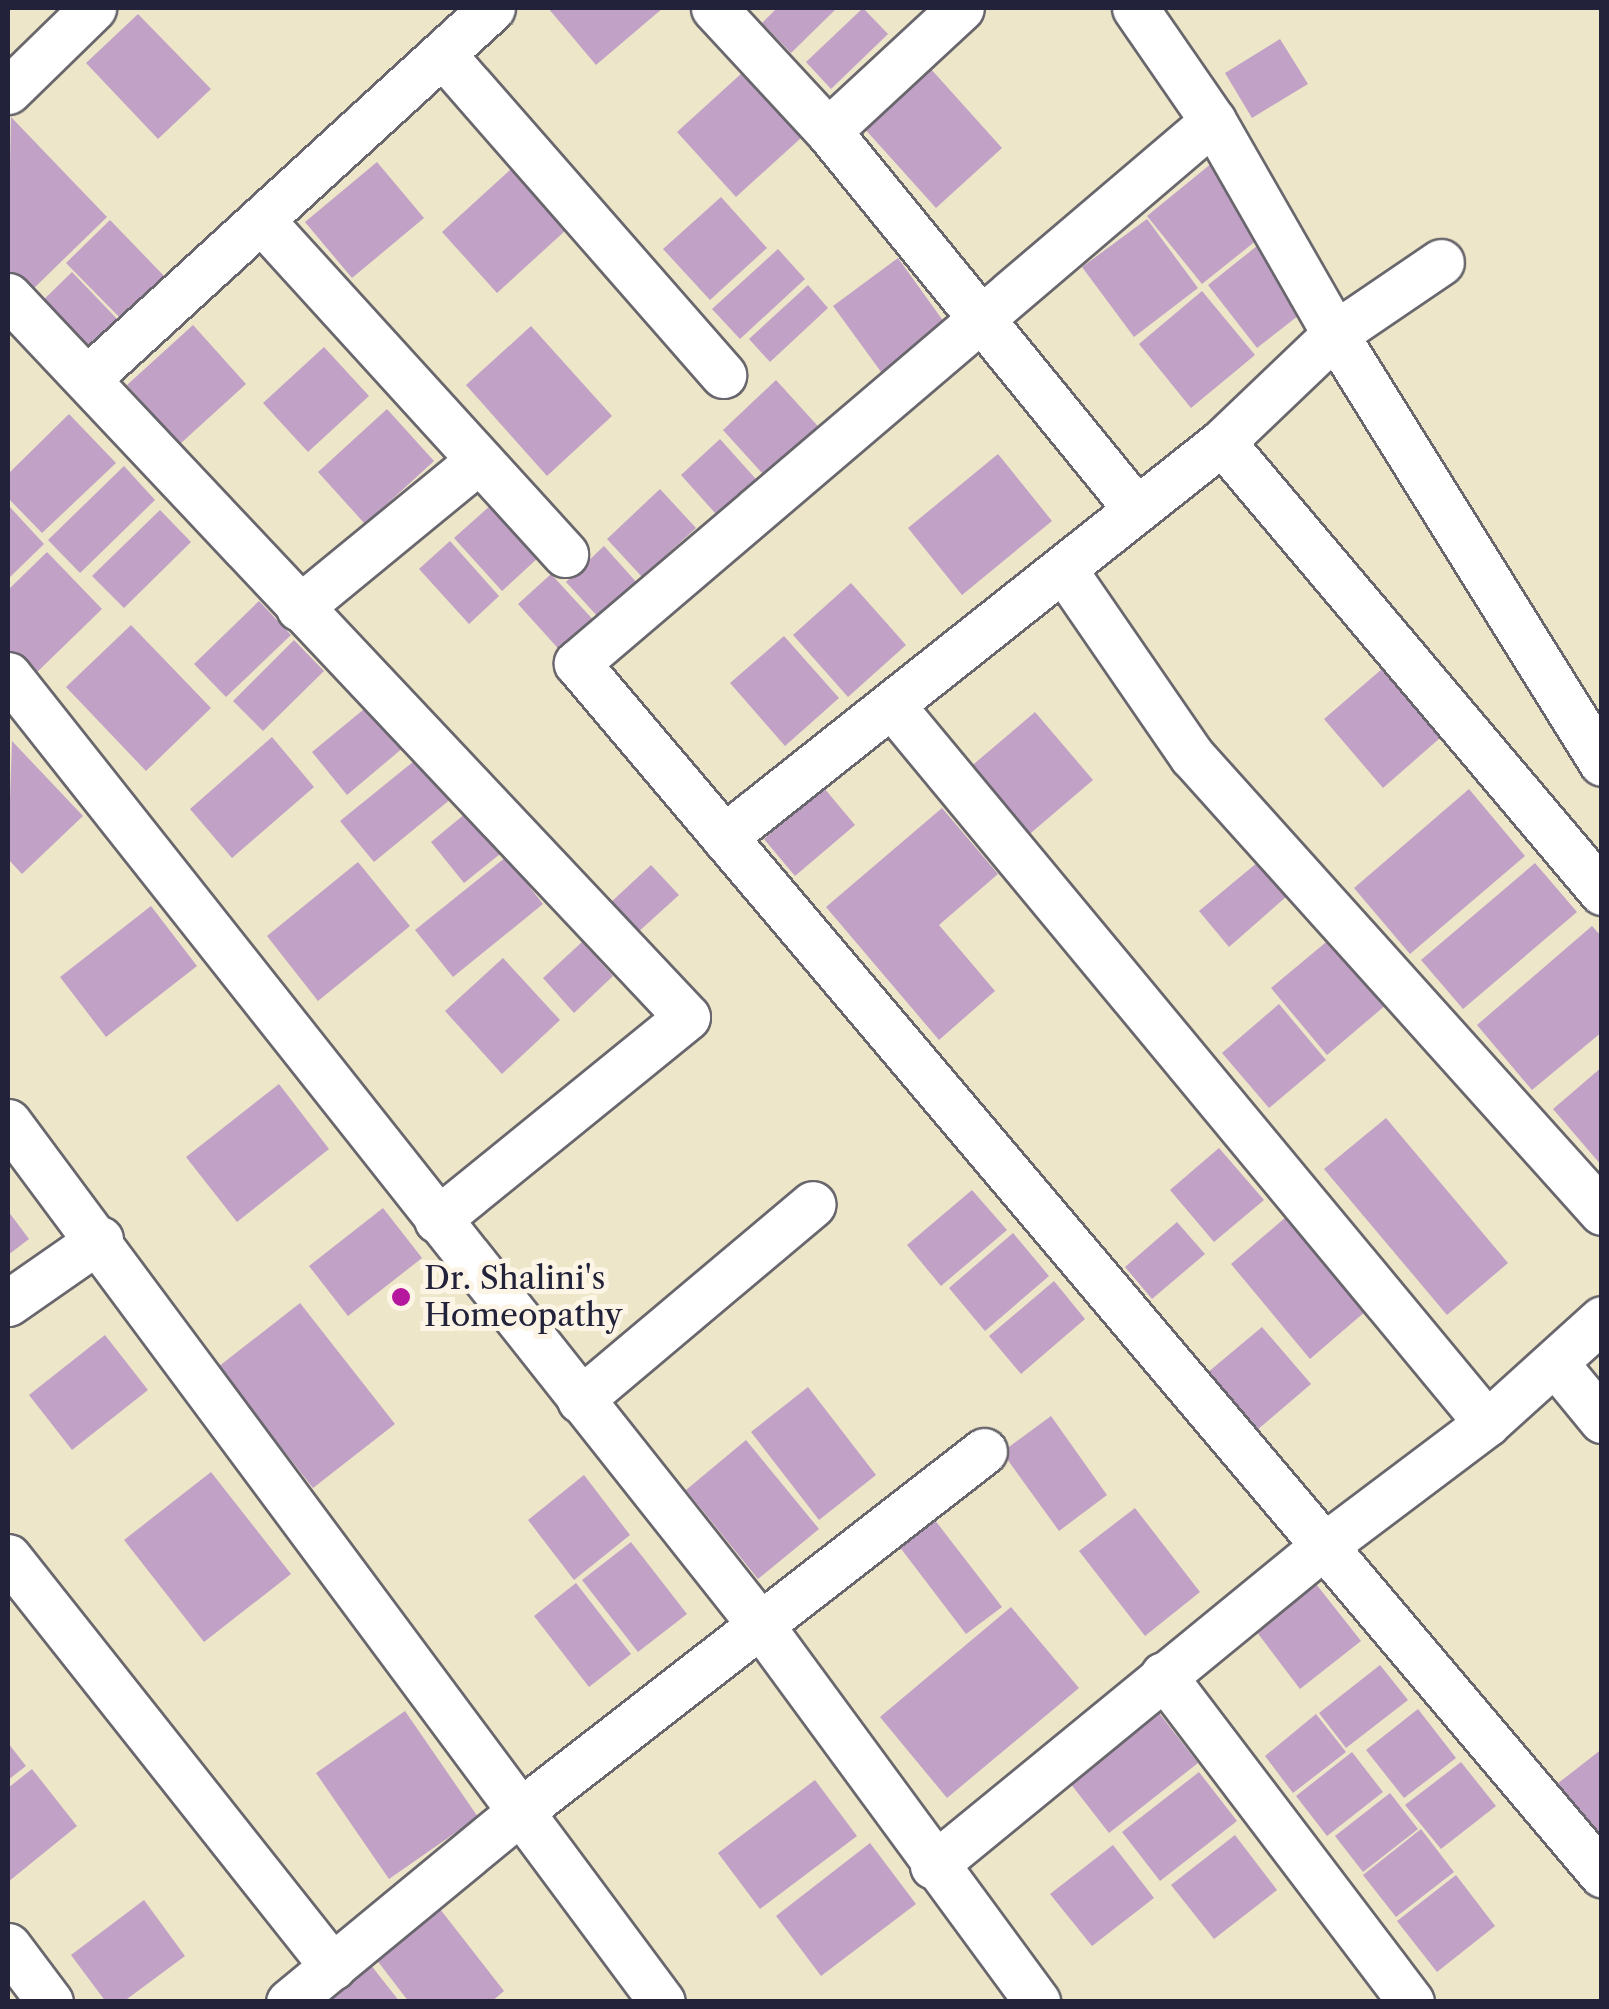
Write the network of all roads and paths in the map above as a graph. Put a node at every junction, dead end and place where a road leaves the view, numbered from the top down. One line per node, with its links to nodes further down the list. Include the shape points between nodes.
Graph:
1 (492, 8): 6 (street)
2 (714, 8): 9 (street)
3 (960, 8): 9 (street)
4 (1135, 8): 8 (street)
5 (68, 16): 7 (street)
6 (444, 56): 10 (street); 15 (street)
7 (8, 90)
8 (1213, 122): 13 (street); 14 (street)
9 (828, 130): 13 (street)
10 (264, 222): 16 (street); 18 (street)
11 (1441, 262): 14 (street)
12 (8, 296): 16 (street)
13 (981, 318): 19 (street); 26 (street, via 577,664)
14 (1335, 334): 17 (street); 25 (street)
15 (723, 375)
16 (87, 380): 22 (street)
17 (1222, 442): 19 (street); 27 (street)
18 (479, 460): 20 (street); 22 (street)
19 (1135, 508): 21 (street)
20 (565, 554)
21 (1064, 570): 24 (street); 30 (street, via 1192,756)
22 (298, 608): 31 (street, via 687,1017)
23 (8, 675): 31 (street)
24 (894, 708): 26 (street); 38 (street)
25 (1602, 763)
26 (724, 837): 40 (street)
27 (1602, 892)
28 (8, 1122): 32 (street)
29 (812, 1204): 36 (street)
30 (1602, 1212)
31 (437, 1220): 36 (street)
32 (100, 1239): 33 (street); 44 (street)
33 (8, 1304)
34 (1602, 1319): 35 (street)
35 (1555, 1363): 37 (street); 38 (street)
36 (580, 1400): 42 (street)
37 (1602, 1420)
38 (1486, 1423): 40 (street)
39 (984, 1450): 42 (street)
40 (1320, 1549): 43 (street); 46 (street)
41 (8, 1557): 48 (street)
42 (762, 1626): 44 (street); 45 (street)
43 (1163, 1675): 45 (street); 53 (street)
44 (518, 1813): 48 (street); 51 (street)
45 (933, 1866): 52 (street)
46 (1602, 1874)
47 (8, 1946): 49 (street)
48 (334, 1967): 50 (street)
49 (50, 2002)
50 (289, 2002)
51 (662, 2002)
52 (1037, 2002)
53 (1411, 2002)

